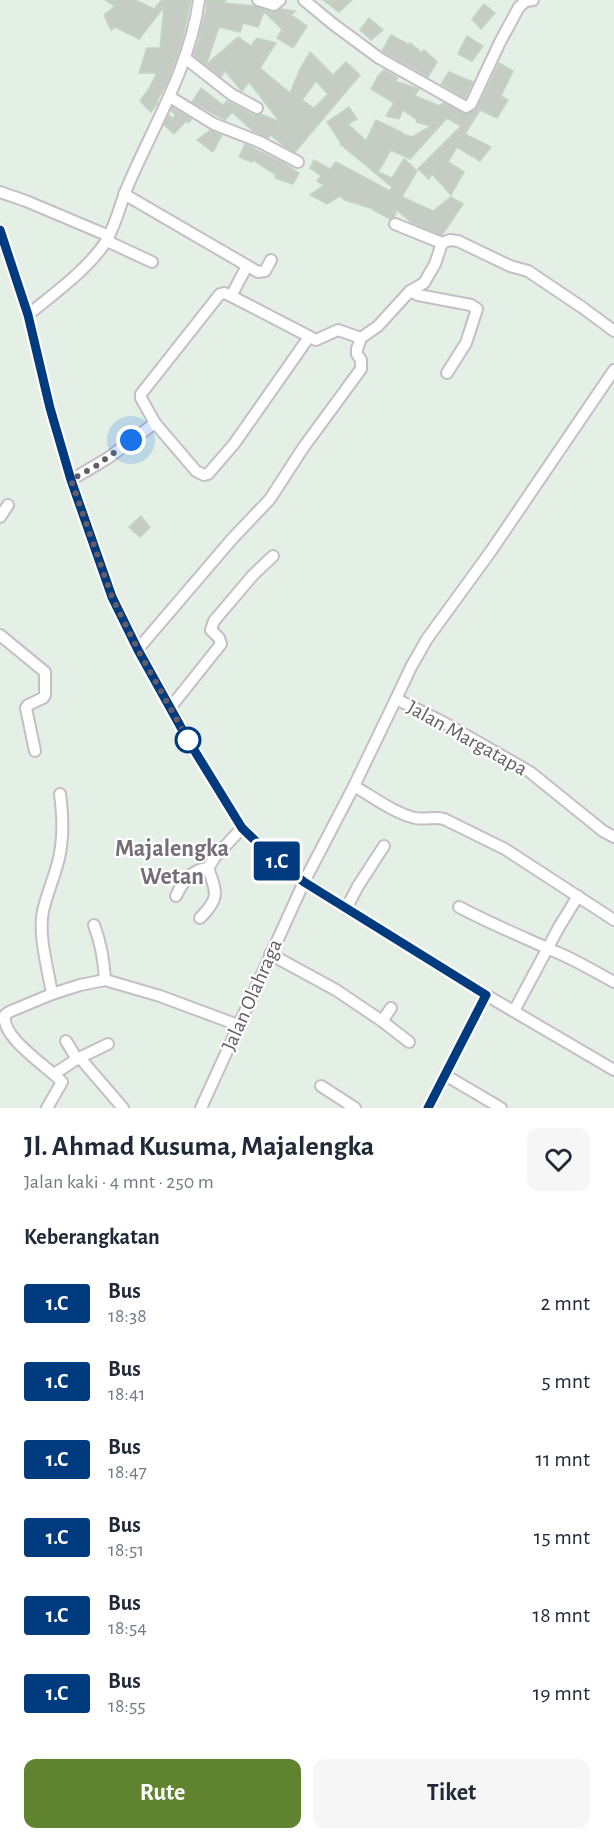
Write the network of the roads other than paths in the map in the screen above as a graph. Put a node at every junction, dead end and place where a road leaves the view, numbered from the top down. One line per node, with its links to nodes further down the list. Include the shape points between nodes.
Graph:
1 (199, 0): 6 (street)
2 (258, 0): 3 (street, via 274,5)
3 (280, 0)
4 (304, 0): 5 (street, via 379,58 466,107 471,104 519,7)
5 (532, 0)
6 (185, 58): 7 (street); 8 (street, via 231,94)
7 (170, 97): 9 (street, via 214,124); 11 (street)
8 (257, 108)
9 (298, 162)
10 (0, 192): 14 (street)
11 (124, 194): 14 (street); 18 (street)
12 (395, 224): 15 (street)
13 (0, 230): 21 (street)
14 (108, 238): 17 (street); 21 (street, via 85,267)
15 (442, 243): 19 (street, via 424,283); 22 (street, via 458,242 528,271)
16 (271, 260): 18 (street, via 262,273)
17 (152, 262)
18 (247, 266): 20 (street)
19 (410, 291): 24 (street); 26 (street, via 477,309 466,343)
20 (231, 296): 23 (street); 27 (street, via 218,296 141,394)
21 (28, 315): 28 (street)
22 (614, 331)
23 (309, 337): 24 (street, via 316,340 338,330); 27 (street, via 234,444 208,474 196,471)
24 (362, 339): 33 (street, via 357,349 361,369 270,499)
25 (614, 370): 34 (street, via 427,639)
26 (447, 373)
27 (155, 423): 28 (street)
28 (71, 480): 33 (street, via 112,597)
29 (8, 505): 30 (street)
30 (0, 517)
31 (273, 556): 35 (street, via 214,621 211,630 221,644)
32 (0, 635): 36 (street, via 45,672 43,698 26,708)
33 (138, 650): 35 (street)
34 (396, 699): 37 (street, Jalan Margatapa); 40 (street, Jalan Margatapa, via 530,772)
35 (170, 708): 39 (street)
36 (35, 751)
37 (354, 786): 43 (street, Jalan Margatapa); 45 (street, via 413,818 444,819 506,849)
38 (60, 794): 55 (street, via 64,822 59,860 42,913)
39 (242, 828): 42 (street); 43 (street)
40 (614, 837)
41 (384, 846): 47 (street)
42 (208, 868): 44 (street, via 188,877); 48 (street, via 216,897)
43 (304, 882): 47 (street); 52 (street, Jalan Olahraga)
44 (177, 896)
45 (578, 896): 49 (street); 51 (street)
46 (459, 907): 51 (street)
47 (346, 909): 56 (street)
48 (200, 918)
49 (614, 920)
50 (94, 926): 53 (street)
51 (548, 948): 54 (street); 58 (street)
52 (270, 954): 59 (street); 60 (street, Jalan Olahraga)
53 (105, 980): 55 (street); 60 (street)
54 (614, 981)
55 (52, 994): 66 (street, via 9,1012 4,1021 18,1044)
56 (486, 995): 58 (street); 67 (street)
57 (391, 1008): 59 (street)
58 (514, 1011): 65 (street)
59 (382, 1020): 62 (street)
60 (238, 1025): 71 (street, Jalan Olahraga)
61 (66, 1041): 64 (street)
62 (409, 1042)
63 (108, 1044): 64 (street)
64 (79, 1058): 66 (street); 70 (street)
65 (614, 1071)
66 (54, 1074): 69 (street, via 62,1084)
67 (445, 1075): 73 (street); 74 (street)
68 (321, 1086): 72 (street)
69 (47, 1108)
70 (123, 1108)
71 (201, 1108)
72 (355, 1108)
73 (428, 1108)
74 (501, 1108)

